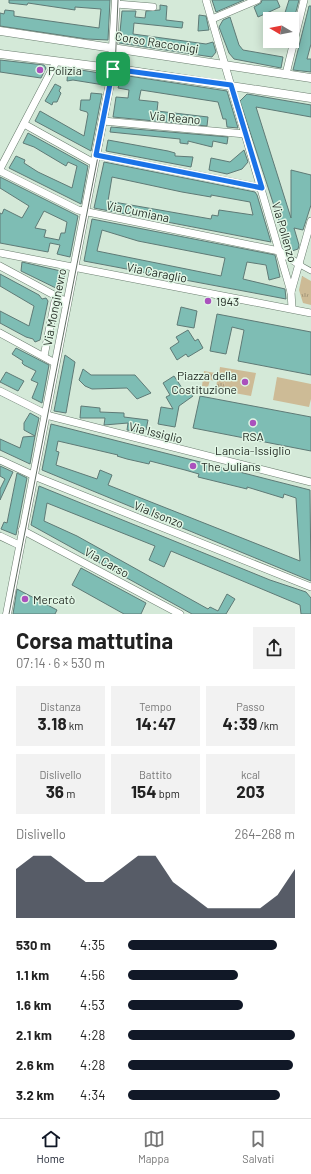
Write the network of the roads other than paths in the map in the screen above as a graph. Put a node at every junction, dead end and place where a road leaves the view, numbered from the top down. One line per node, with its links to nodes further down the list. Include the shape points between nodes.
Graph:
1 (206, 0): 6 (street, Via Pollenzo)
2 (258, 0): 6 (street)
3 (304, 0): 13 (street)
4 (116, 2): 5 (street, Via Monginevro); 8 (street, Via Monginevro)
5 (153, 7)
6 (212, 19): 11 (street, Via Pollenzo)
7 (0, 31): 8 (street, Corso Racconigi)
8 (114, 47): 11 (street, Corso Racconigi); 12 (street, Via Monginevro)
9 (0, 54): 10 (street)
10 (56, 62): 12 (street); 18 (street)
11 (225, 65): 13 (street, Corso Racconigi); 15 (street, Via Pollenzo)
12 (113, 69): 15 (street); 17 (street, Via Monginevro)
13 (286, 74): 14 (street, Corso Racconigi)
14 (311, 78)
15 (231, 85): 16 (street); 19 (street, Via Pollenzo)
16 (311, 98)
17 (102, 121): 19 (street, Via Reano); 20 (street, Via Monginevro)
18 (24, 124): 20 (street); 21 (street)
19 (245, 134): 22 (street, Via Pollenzo)
20 (95, 159): 22 (street); 23 (street, Via Monginevro)
21 (0, 170): 23 (street, Via Cumiana, via 78,210)
22 (262, 188): 25 (street, Via Pollenzo)
23 (85, 211): 25 (street, Via Cumiana); 29 (street, Via Monginevro)
24 (311, 221): 27 (street)
25 (279, 251): 27 (street); 31 (street, Via Pollenzo)
26 (0, 253): 29 (street, Via Caraglio)
27 (300, 265): 30 (street); 31 (street)
28 (0, 266): 32 (street)
29 (74, 268): 33 (street, Via Monginevro); 34 (street, Via Caraglio)
30 (311, 271)
31 (291, 292): 34 (street, Via Pollenzo)
32 (56, 296): 33 (street); 37 (street, Via Monginevro)
33 (67, 302): 38 (street, Via Monginevro)
34 (292, 308): 35 (street, Via Caraglio)
35 (311, 312)
36 (0, 333): 37 (street)
37 (44, 356): 38 (street)
38 (56, 362): 40 (street, Via Monginevro)
39 (0, 391): 40 (street, Via Issiglio)
40 (45, 415): 42 (street, Via Monginevro); 43 (street, Via Issiglio)
41 (0, 460): 42 (street, Via Isonzo)
42 (33, 475): 44 (street, Via Monginevro); 47 (street, Via Isonzo)
43 (311, 482)
44 (22, 530): 46 (street, Via Monginevro); 49 (street, Via Carso)
45 (0, 536): 46 (street)
46 (19, 545): 48 (street, Via Monginevro)
47 (311, 587)
48 (7, 614)
49 (180, 614)

